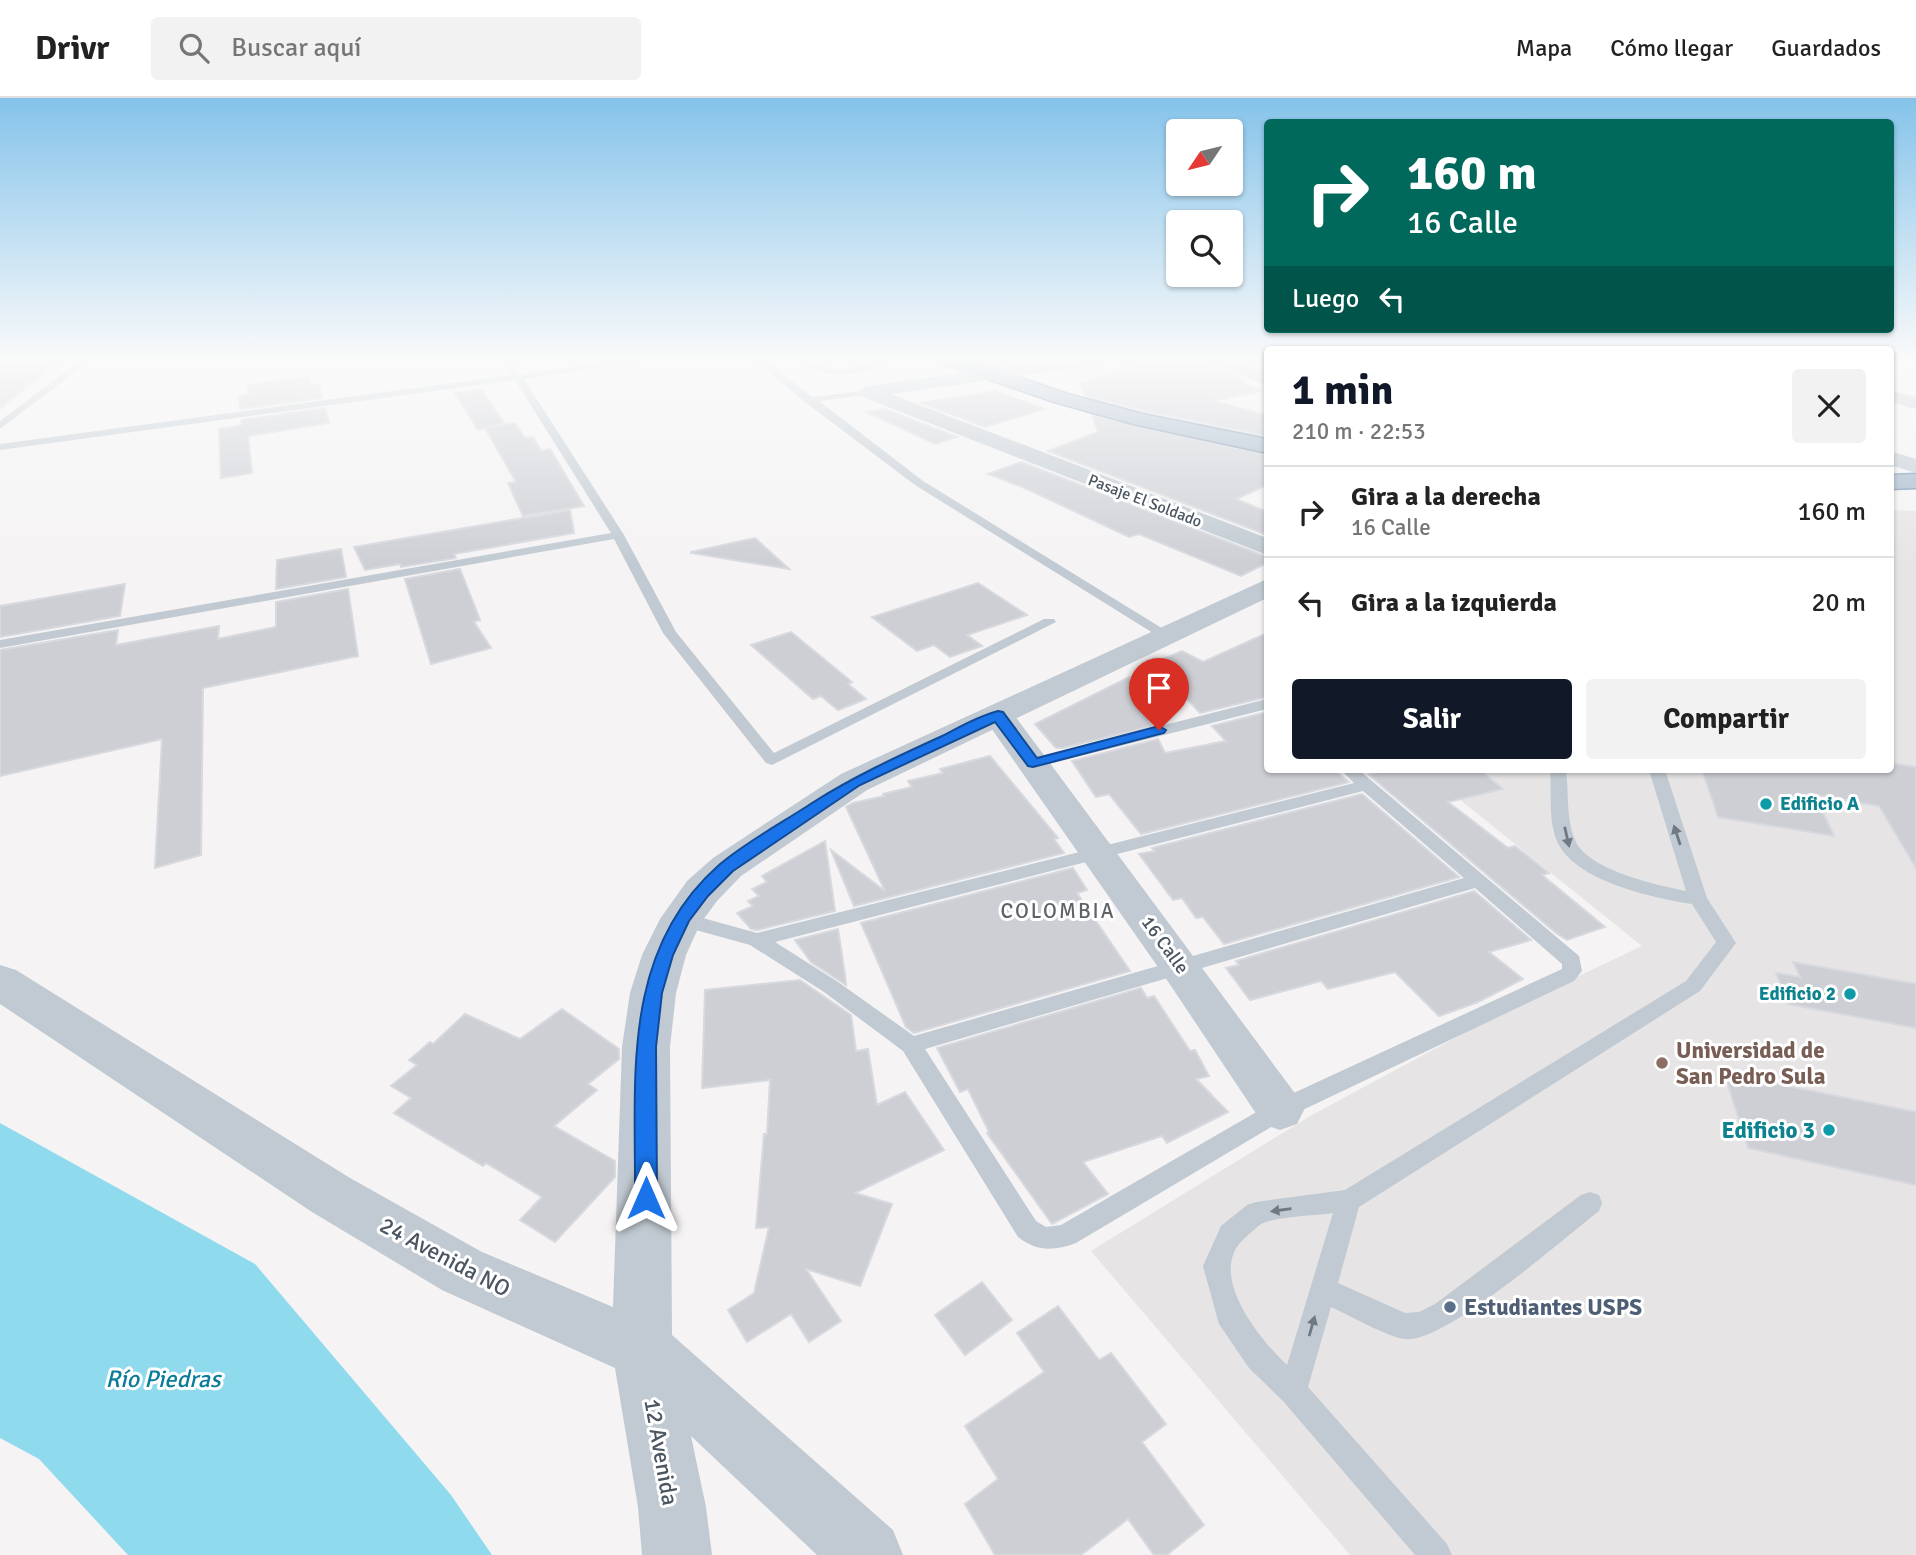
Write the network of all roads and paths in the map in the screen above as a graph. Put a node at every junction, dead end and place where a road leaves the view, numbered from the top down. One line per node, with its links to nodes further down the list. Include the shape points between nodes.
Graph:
1 (138, 428): 7 (lane)
2 (549, 428): 14 (lane)
3 (845, 428): 18 (lane, via 919,483)
4 (957, 428): 15 (street, Pasaje El Soldado)
5 (1179, 428): 6 (highway)
6 (1264, 445)
7 (0, 447)
8 (1894, 459): 9 (street)
9 (1916, 466)
10 (1916, 481): 11 (highway)
11 (1894, 482)
12 (1916, 500): 13 (highway)
13 (1894, 501)
14 (618, 535): 17 (lane, via 670,633 772,760); 19 (lane)
15 (1264, 546)
16 (1264, 588): 18 (street, 12 Avenida)
17 (1049, 622)
18 (1166, 635): 21 (street, 12 Avenida)
19 (0, 643)
20 (1264, 705): 22 (lane)
21 (998, 715): 22 (street, 16 Calle); 30 (street, 12 Avenida, via 854,782 727,867)
22 (1033, 763): 27 (street, 16 Calle)
23 (1352, 773): 26 (lane)
24 (1558, 773): 29 (lane, one-way to 29, via 1571,852 1624,881)
25 (1658, 773): 29 (lane, one-way to 25)
26 (1366, 785): 27 (lane); 28 (lane)
27 (1098, 853): 31 (lane); 32 (street, 16 Calle)
28 (1477, 881): 32 (lane); 35 (lane, via 1572,961 1572,971)
29 (1698, 899): 36 (lane, via 1726,943 1693,986)
30 (681, 919): 31 (lane); 39 (street, 12 Avenida, via 653,993 646,1047)
31 (758, 940): 34 (lane)
32 (1182, 969): 34 (lane); 35 (street, 16 Calle)
33 (0, 982): 39 (street, 24 Avenida NO, via 331,1195 462,1271)
34 (911, 1045): 35 (lane, via 1037,1238 1067,1235)
35 (1280, 1110)
36 (1349, 1200): 38 (lane); 40 (lane, one-way to 40, via 1256,1213 1230,1234 1216,1266 1229,1315 1259,1358)
37 (1590, 1203): 38 (lane, via 1445,1313 1421,1325 1397,1323)
38 (1323, 1290): 40 (lane, one-way to 38)
39 (642, 1349): 41 (street, 12 Avenida); 42 (street, 24 Avenida NO)
40 (1293, 1391): 43 (lane)
41 (677, 1555)
42 (868, 1555)
43 (1436, 1555)

